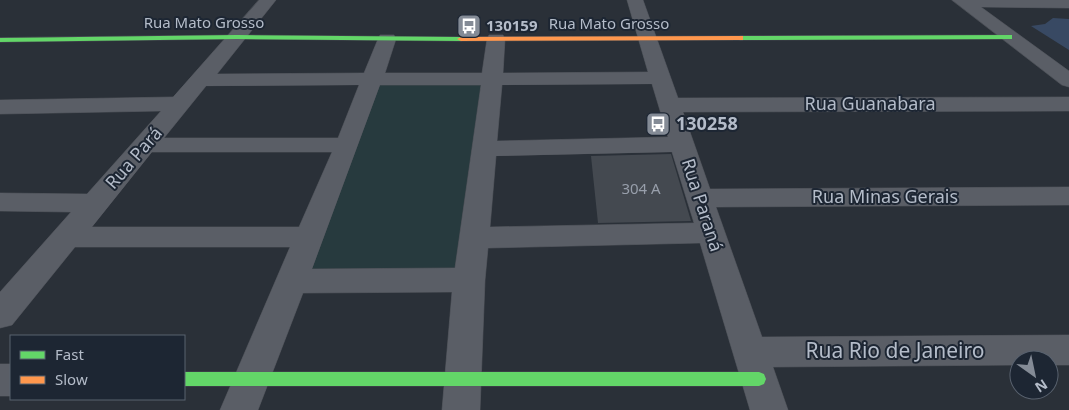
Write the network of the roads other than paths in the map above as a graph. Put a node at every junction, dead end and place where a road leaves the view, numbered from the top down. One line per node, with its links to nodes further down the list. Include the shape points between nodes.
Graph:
1 (268, 0): 5 (street, Rua Pará)
2 (635, 0): 9 (street, Rua Paraná)
3 (962, 1): 4 (street); 6 (street)
4 (1069, 3)
5 (237, 37): 7 (street, Rua Mato Grosso); 10 (street, Rua Mato Grosso); 13 (street, Rua Pará)
6 (1009, 37): 9 (street, Rua Mato Grosso); 15 (street)
7 (387, 39): 8 (street, Rua Mato Grosso); 11 (street)
8 (496, 39): 9 (street, Rua Mato Grosso); 14 (street)
9 (649, 39): 12 (street, Rua Paraná)
10 (0, 40)
11 (371, 78): 13 (street); 14 (street); 22 (street)
12 (662, 78): 14 (street); 18 (street, Rua Paraná)
13 (202, 80): 16 (street, Rua Pará)
14 (490, 81): 23 (street)
15 (1069, 81)
16 (181, 104): 19 (street); 21 (street, Rua Pará)
17 (1069, 104): 18 (street, Rua Guanabara)
18 (670, 105): 20 (street, Rua Paraná)
19 (0, 107)
20 (682, 144): 23 (street); 25 (street, Rua Paraná)
21 (146, 145): 22 (street); 27 (street, Rua Pará)
22 (347, 146): 30 (street)
23 (483, 149): 31 (street)
24 (1069, 196): 25 (street, Rua Minas Gerais)
25 (701, 198): 28 (street, Rua Paraná)
26 (0, 202): 27 (street)
27 (94, 203): 29 (street, Rua Pará)
28 (711, 233): 31 (street); 36 (street, Rua Paraná)
29 (66, 237): 30 (street); 34 (street, Rua Pará)
30 (308, 237): 33 (street)
31 (475, 238): 32 (street)
32 (469, 280): 33 (street); 39 (street)
33 (292, 281): 38 (street)
34 (0, 315)
35 (1069, 350): 36 (street, Rua Rio de Janeiro)
36 (755, 366): 39 (street); 42 (street, Rua Paraná)
37 (185, 379): 38 (street)
38 (250, 379): 39 (street); 40 (street)
39 (464, 380): 41 (street)
40 (239, 410)
41 (461, 410)
42 (769, 410)

